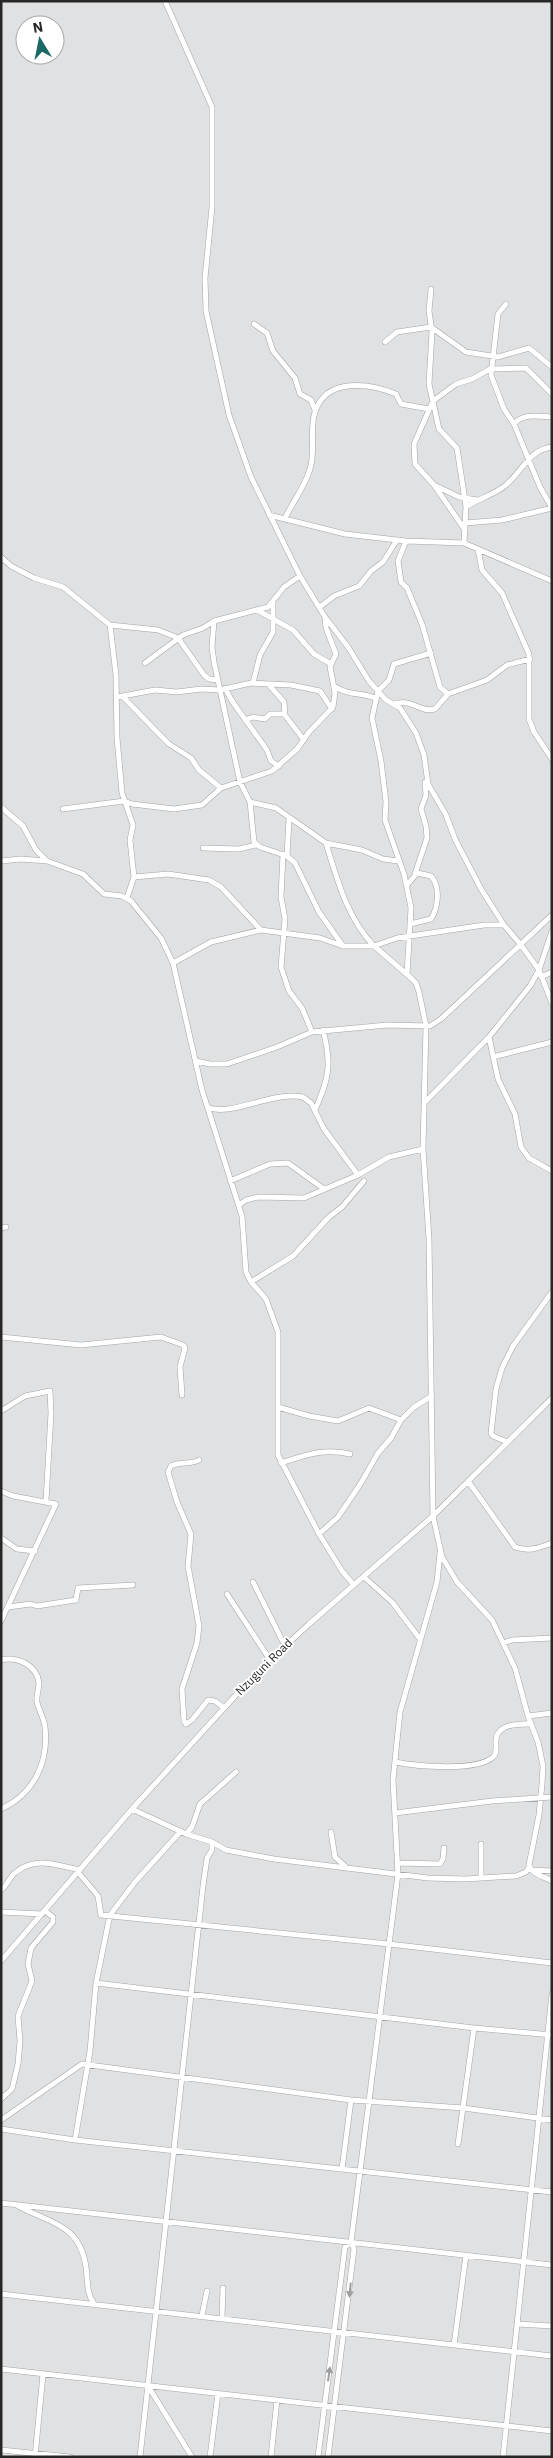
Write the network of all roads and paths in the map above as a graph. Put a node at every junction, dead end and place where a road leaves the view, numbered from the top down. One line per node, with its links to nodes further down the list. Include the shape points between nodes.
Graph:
1 (165, 1): 23 (street, via 212,107 212,207 205,278 206,311 229,415 251,477)
2 (431, 289): 5 (street, via 428,311)
3 (506, 304): 7 (street, via 498,314)
4 (254, 324): 13 (street, via 267,333 273,351 295,378 300,394 313,402)
5 (431, 327): 6 (street, via 397,332); 7 (street, via 464,351); 11 (street, via 429,384)
6 (385, 342)
7 (492, 356): 8 (street, via 529,348); 9 (street)
8 (552, 366)
9 (490, 369): 10 (street, via 524,367); 11 (street, via 456,384); 15 (street, via 495,389)
10 (552, 394)
11 (433, 401): 12 (street); 19 (street, via 439,429 457,448)
12 (429, 409): 13 (street, via 401,404 394,393 352,385 335,389); 18 (street, via 414,444 413,457 418,468)
13 (315, 410): 24 (street, via 310,468)
14 (552, 417): 15 (street, via 527,417)
15 (514, 424): 17 (street)
16 (552, 447): 17 (street)
17 (527, 459): 20 (street, via 506,485); 22 (street)
18 (434, 485): 19 (street); 26 (street)
19 (466, 499): 20 (street); 21 (street)
20 (477, 500): 21 (street)
21 (466, 507): 25 (street)
22 (552, 508): 25 (street, via 502,520)
23 (269, 515): 24 (street); 33 (street)
24 (285, 518): 27 (street, via 345,534)
25 (466, 523): 26 (street)
26 (464, 531): 29 (street); 30 (street)
27 (397, 540): 28 (street); 36 (street, via 383,562 359,586 334,596)
28 (406, 541): 29 (street); 43 (street, via 398,561 401,582 419,617)
29 (452, 542): 30 (street)
30 (464, 543): 31 (street)
31 (478, 549): 34 (street); 44 (street, via 482,570 502,593)
32 (1, 558): 41 (street, via 34,578 63,587)
33 (300, 576): 35 (street, via 284,587); 36 (street)
34 (552, 581)
35 (273, 601): 37 (street, via 268,607); 39 (street)
36 (320, 606): 38 (street)
37 (257, 610): 39 (street); 40 (street)
38 (325, 617): 46 (street, via 336,654); 52 (street)
39 (274, 618): 46 (street, via 293,630 314,654); 48 (street, via 273,632 260,655)
40 (214, 621): 42 (street); 47 (street, via 212,648)
41 (110, 625): 42 (street, via 158,630); 54 (street)
42 (178, 638): 45 (street); 47 (street, via 204,675)
43 (431, 653): 52 (street, via 395,663 389,680); 53 (street, via 440,687)
44 (530, 659): 53 (street, via 507,665 487,680); 61 (street, via 529,719)
45 (146, 663)
46 (331, 664): 50 (street)
47 (218, 680): 51 (street)
48 (253, 683): 49 (street); 51 (street)
49 (269, 685): 57 (street, via 317,690 322,692); 58 (street, via 284,702)
50 (334, 686): 55 (street, via 345,693); 57 (street)
51 (223, 689): 54 (street, via 155,690); 59 (street); 64 (street)
52 (378, 691): 55 (street); 56 (street)
53 (448, 694): 56 (street, via 431,710 409,702)
54 (120, 697): 65 (street); 66 (street, via 117,743)
55 (375, 698): 77 (street, via 372,718 381,761 385,820)
56 (394, 704): 63 (street, via 416,732 424,755)
57 (332, 709): 60 (street)
58 (285, 715): 59 (street, via 270,714 265,719 253,717); 60 (street)
59 (245, 720): 62 (street, via 272,761)
60 (304, 740): 62 (street)
61 (552, 759)
62 (279, 766): 64 (street)
63 (426, 776): 78 (street, via 426,795 421,809 427,836); 84 (street, via 481,889)
64 (240, 782): 65 (street); 67 (street)
65 (221, 788): 66 (street, via 202,805 174,809)
66 (124, 801): 69 (street); 79 (street, via 133,822 130,840)
67 (250, 802): 70 (street, via 276,808); 72 (street)
68 (1, 806): 76 (street, via 23,826 36,850)
69 (63, 810)
70 (289, 818): 71 (street); 74 (street)
71 (326, 843): 77 (street); 91 (street, via 353,919)
72 (256, 845): 73 (street, via 239,849); 74 (street)
73 (203, 848)
74 (285, 855): 87 (street, via 281,897); 90 (street, via 295,863 318,912)
75 (1, 861): 76 (street)
76 (47, 861): 81 (street, via 90,878 104,894)
77 (398, 861): 80 (street)
78 (415, 874): 80 (street); 83 (street, via 433,878 436,909 429,920)
79 (134, 877): 81 (street); 85 (street, via 168,874 209,880 221,887)
80 (406, 885): 83 (street, via 411,908)
81 (128, 898): 92 (street, via 160,938)
82 (552, 915): 89 (street)
83 (410, 924): 88 (street)
84 (504, 925): 88 (street); 89 (street)
85 (261, 930): 87 (street); 92 (street, via 211,942)
86 (552, 931): 93 (street)
87 (284, 934): 90 (street, via 320,938); 100 (street, via 282,972)
88 (410, 936): 91 (street); 95 (street)
89 (521, 945): 93 (street); 98 (street, via 441,1019)
90 (344, 946): 91 (street)
91 (374, 946): 95 (street)
92 (173, 963): 104 (street)
93 (539, 970): 96 (street); 101 (street)
94 (552, 972): 96 (street)
95 (407, 974): 98 (street, via 416,983)
96 (541, 977): 97 (street)
97 (552, 1003)
98 (426, 1026): 99 (street, via 387,1025); 105 (street)
99 (323, 1030): 100 (street); 107 (street, via 329,1056 327,1080)
100 (312, 1032): 104 (street, via 227,1064)
101 (489, 1037): 103 (street); 105 (street)
102 (552, 1042): 103 (street)
103 (493, 1057): 109 (street, via 498,1079 515,1114 521,1147 529,1158)
104 (196, 1061): 106 (street, via 202,1090)
105 (425, 1102): 108 (street)
106 (210, 1108): 107 (street, via 220,1110 260,1100 298,1096 308,1099); 111 (street)
107 (314, 1110): 110 (street)
108 (423, 1149): 110 (street, via 389,1157); 119 (street, via 429,1239)
109 (552, 1171)
110 (358, 1174): 113 (street)
111 (230, 1181): 113 (street, via 270,1164 288,1163); 114 (street)
112 (364, 1181): 115 (street, via 342,1208 329,1217 293,1256)
113 (324, 1189): 114 (street, via 299,1199 258,1197)
114 (239, 1205): 115 (street, via 246,1272)
115 (251, 1282): 121 (street, via 266,1299 278,1332)
116 (552, 1292): 124 (street, via 513,1346 499,1374 491,1433)
117 (1, 1337): 118 (street, via 80,1345 168,1339 185,1348 180,1367)
118 (182, 1395)
119 (432, 1396): 123 (street); 131 (street)
120 (552, 1398): 124 (street, Nzuguni Road)
121 (278, 1407): 123 (street, via 338,1421 369,1408); 127 (street, via 277,1449)
122 (1, 1411): 130 (street, via 25,1396 50,1391)
123 (401, 1420): 132 (street, via 338,1517)
124 (507, 1442): 128 (street, Nzuguni Road)
125 (350, 1454): 127 (street, via 324,1451)
126 (199, 1460): 150 (street, via 179,1462 168,1472 191,1534 188,1566 199,1626 197,1644 182,1689 184,1721 186,1724 192,1720 208,1700)
127 (282, 1462): 132 (street)
128 (468, 1481): 131 (street, Nzuguni Road); 134 (street, via 516,1547 524,1550)
129 (1, 1491): 130 (street, via 16,1497)
130 (46, 1501): 135 (street, via 56,1504)
131 (433, 1516): 136 (street); 137 (street, Nzuguni Road)
132 (319, 1534): 140 (street)
133 (1, 1538): 135 (street, via 17,1549)
134 (552, 1543)
135 (35, 1551): 142 (street)
136 (440, 1552): 145 (street, via 437,1582); 146 (street, via 457,1582 492,1620)
137 (364, 1577): 140 (street, Nzuguni Road); 145 (street, via 392,1602)
138 (252, 1582): 147 (street)
139 (133, 1585): 142 (street, via 78,1588 76,1600)
140 (354, 1585): 147 (street, Nzuguni Road)
141 (227, 1594): 149 (street)
142 (8, 1607): 143 (street)
143 (1, 1621)
144 (552, 1638): 146 (street)
145 (420, 1639): 154 (street, via 403,1695)
146 (503, 1643): 152 (street, via 516,1671)
147 (285, 1646): 149 (street, Nzuguni Road)
148 (1, 1660): 158 (street, via 15,1659 35,1673 46,1742 30,1789)
149 (270, 1660): 150 (street, Nzuguni Road)
150 (224, 1708): 159 (street, Nzuguni Road)
151 (552, 1713): 152 (street)
152 (528, 1716): 153 (street)
153 (531, 1723): 154 (street, via 505,1727 496,1737 495,1755 481,1762 459,1767 414,1766); 156 (street, via 543,1766)
154 (395, 1762): 160 (street)
155 (236, 1772): 161 (street, via 200,1804 192,1827)
156 (540, 1798): 157 (street); 160 (street); 168 (street, via 529,1856)
157 (552, 1798)
158 (1, 1809)
159 (132, 1809): 161 (street); 169 (street, Nzuguni Road)
160 (395, 1813): 166 (street)
161 (184, 1832): 163 (street); 177 (street, via 136,1882)
162 (330, 1832): 167 (street, via 336,1857)
163 (212, 1842): 167 (street, via 226,1850); 178 (street, via 205,1871)
164 (481, 1844): 172 (street)
165 (444, 1848): 166 (street, via 440,1864)
166 (399, 1863): 171 (street)
167 (347, 1868): 171 (street)
168 (530, 1868): 170 (street); 172 (street, via 516,1876); 173 (street)
169 (79, 1871): 174 (street, via 34,1862 16,1872); 176 (street, Nzuguni Road); 177 (street, via 98,1896 99,1914)
170 (552, 1871)
171 (398, 1874): 172 (street, via 428,1878); 179 (street)
172 (481, 1878)
173 (552, 1881)
174 (1, 1890)
175 (1, 1912): 176 (street)
176 (43, 1912): 180 (street, Nzuguni Road); 190 (street, via 53,1917 53,1922 31,1948 28,1964 32,1982 18,2016 18,2064 12,2090)
177 (110, 1915): 178 (street); 182 (street)
178 (200, 1924): 179 (street); 183 (street)
179 (389, 1944): 181 (street); 185 (street)
180 (1, 1961)
181 (552, 1963)
182 (96, 1983): 183 (street); 188 (street)
183 (192, 1994): 185 (street); 189 (street)
184 (552, 1994): 187 (street)
185 (380, 2016): 186 (street); 192 (street)
186 (474, 2028): 187 (street); 193 (street)
187 (550, 2035): 194 (street)
188 (86, 2065): 189 (street); 195 (street, via 76,2067); 198 (street)
189 (182, 2077): 191 (street); 200 (street)
190 (1, 2099)
191 (351, 2100): 192 (street); 201 (street)
192 (369, 2101): 193 (street); 202 (street)
193 (463, 2108): 194 (street); 199 (street)
194 (539, 2118): 196 (street); 203 (street)
195 (1, 2120)
196 (552, 2120)
197 (1, 2129): 198 (street)
198 (75, 2140): 200 (street)
199 (458, 2144)
200 (174, 2150): 201 (street); 207 (street)
201 (342, 2169): 202 (street)
202 (360, 2171): 203 (street); 208 (street)
203 (531, 2190): 204 (street); 210 (street)
204 (552, 2192)
205 (1, 2203): 206 (street)
206 (16, 2204): 207 (street); 215 (street, via 63,2226 79,2241 86,2264 87,2292)
207 (166, 2221): 208 (street); 216 (street)
208 (351, 2242): 209 (street); 221 (street, via 345,2247); 222 (street, one-way to 222, via 354,2250)
209 (466, 2255): 210 (street); 223 (street)
210 (524, 2261): 211 (street); 219 (street)
211 (552, 2265)
212 (224, 2288): 218 (street)
213 (207, 2291): 217 (street)
214 (1, 2294): 215 (street)
215 (94, 2304): 216 (street)
216 (156, 2310): 217 (street); 228 (street)
217 (202, 2316): 218 (street)
218 (222, 2318): 221 (street)
219 (517, 2324): 220 (street); 224 (street)
220 (552, 2326)
221 (335, 2331): 222 (street); 231 (street, one-way to 221)
222 (345, 2333): 223 (street); 232 (street)
223 (454, 2345): 224 (street)
224 (514, 2352): 225 (street); 233 (street)
225 (552, 2356)
226 (1, 2369): 227 (street)
227 (43, 2374): 228 (street); 236 (street)
228 (148, 2385): 229 (street); 238 (street); 239 (street)
229 (218, 2393): 230 (street); 240 (street)
230 (277, 2400): 231 (street); 241 (street)
231 (325, 2406): 232 (street); 242 (street)
232 (334, 2407): 233 (street); 243 (street)
233 (506, 2426): 234 (street); 244 (street)
234 (552, 2431)
235 (1, 2450): 236 (street)
236 (35, 2455): 237 (street)
237 (70, 2457)
238 (140, 2457)
239 (192, 2457)
240 (210, 2457)
241 (270, 2457)
242 (318, 2457)
243 (328, 2457)
244 (503, 2457)

